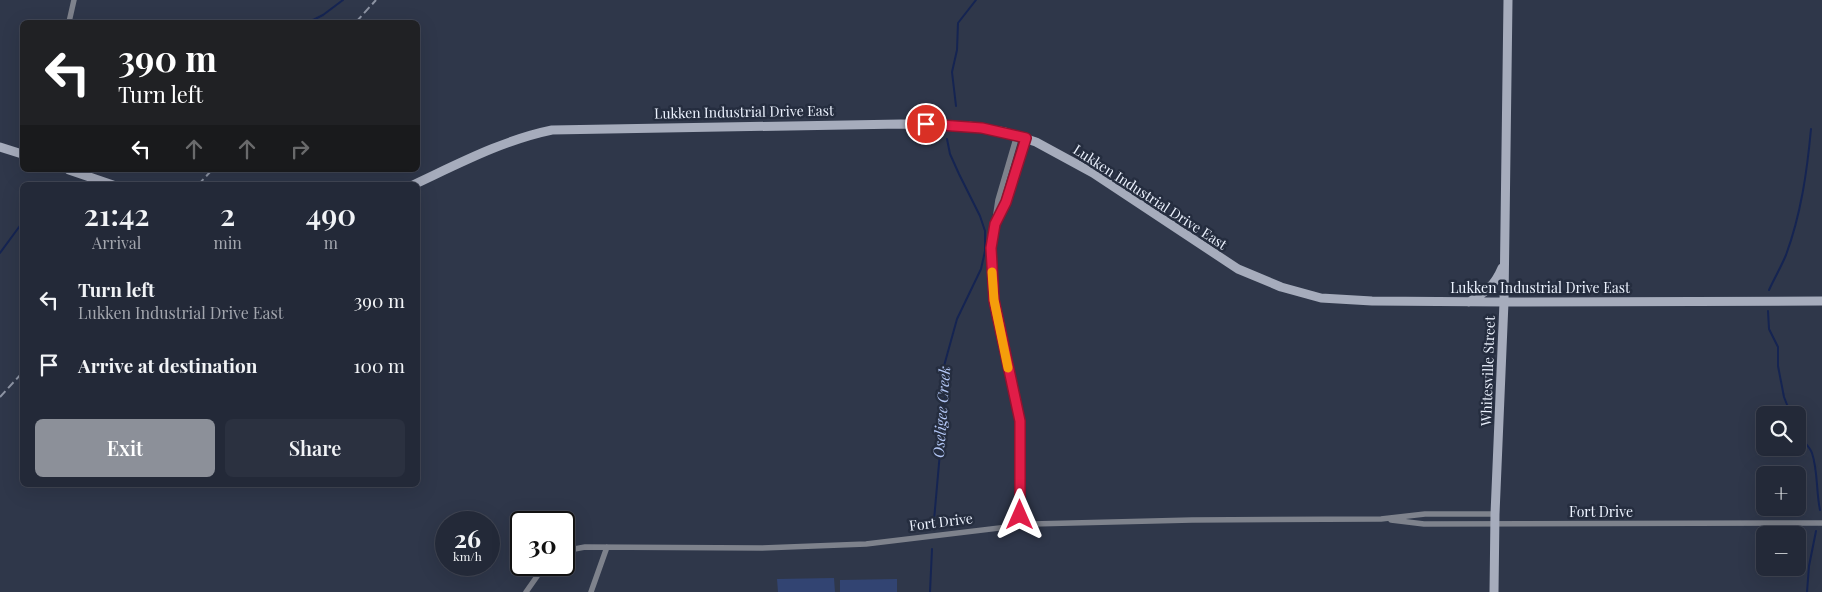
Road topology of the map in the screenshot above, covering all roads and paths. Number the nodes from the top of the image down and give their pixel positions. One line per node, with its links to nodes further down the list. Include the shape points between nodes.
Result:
1 (74, 0): 3 (street)
2 (1508, 0): 10 (main road, Whitesville Street)
3 (69, 20)
4 (1021, 136): 9 (main road, Lukken Industrial Drive East, via 982,128 901,124 552,130 511,141); 12 (main road, Lukken Industrial Drive East, via 1092,173 1226,262 1270,284 1321,298); 18 (street, via 1006,202 995,224 991,248 994,300 1020,421)
5 (0, 147): 6 (main road)
6 (20, 153)
7 (75, 172): 8 (main road)
8 (104, 182)
9 (420, 182)
10 (1504, 263): 12 (main road, via 1495,283); 13 (main road, Whitesville Street)
11 (1822, 300): 13 (main road, Lukken Industrial Drive East)
12 (1468, 302): 13 (main road, Lukken Industrial Drive East)
13 (1504, 302): 14 (main road, Whitesville Street)
14 (1495, 514): 15 (street, Fort Drive); 17 (main road, Whitesville Street)
15 (1381, 518): 17 (street, Fort Drive, via 1424,524); 18 (street, Fort Drive)
16 (1822, 523): 17 (street, Fort Drive)
17 (1495, 524): 24 (main road, Whitesville Street)
18 (1020, 525): 19 (street, Fort Drive, via 866,544 762,548)
19 (607, 546): 20 (street, Fort Drive); 23 (street)
20 (575, 549)
21 (537, 576): 22 (street)
22 (526, 592)
23 (591, 592)
24 (1494, 592)

